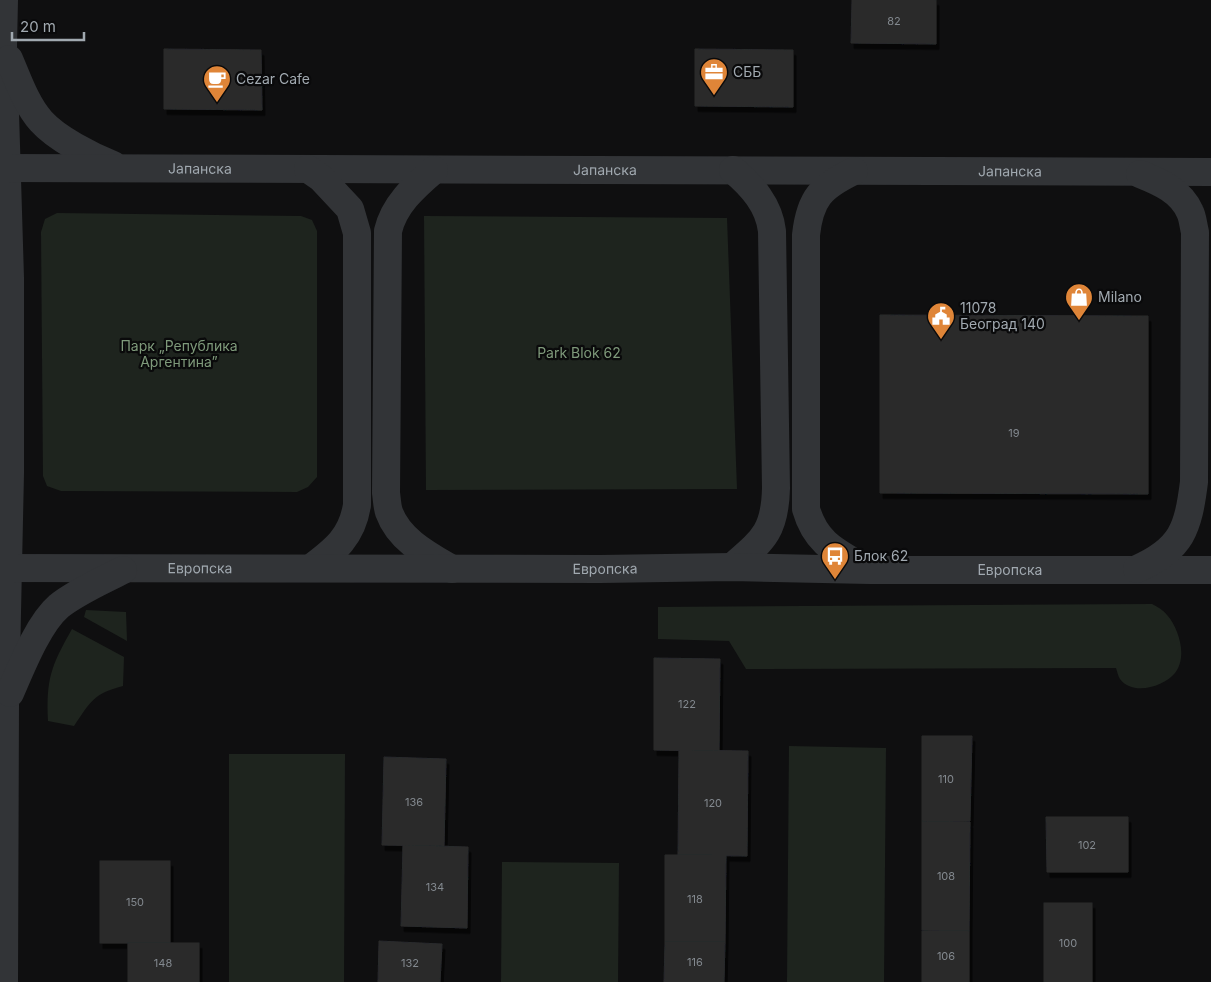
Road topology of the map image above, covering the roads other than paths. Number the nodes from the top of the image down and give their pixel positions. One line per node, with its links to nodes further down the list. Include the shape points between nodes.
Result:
1 (4, 0): 2 (street)
2 (3, 46): 3 (street); 4 (street, via 41,121 76,147)
3 (4, 168): 4 (street, Јапанска); 12 (street, via 10,278 10,473)
4 (121, 169): 5 (street, Јапанска)
5 (308, 170): 6 (street, Јапанска); 14 (street, via 321,178 350,209 357,233 358,505 345,540)
6 (434, 170): 7 (street, Јапанска); 15 (street, via 417,184 398,208 388,231 386,492 389,511 409,540)
7 (733, 170): 8 (street, Јапанска); 11 (street, via 756,192 771,219 776,508 768,531)
8 (854, 171): 9 (street, Јапанска); 16 (street, via 836,179 814,200 808,217 806,509 822,541)
9 (1133, 172): 10 (street, Јапанска); 17 (street, via 1168,187 1180,198 1190,212 1195,232 1194,482 1191,502 1184,529 1172,548 1155,562)
10 (1211, 172)
11 (732, 567): 15 (street, Европска); 16 (street, Европска)
12 (4, 568): 13 (street, Европска); 19 (street)
13 (128, 568): 14 (street, Европска); 19 (street, via 70,599 49,617)
14 (311, 568): 15 (street, Европска)
15 (452, 569)
16 (867, 570): 17 (street, Европска)
17 (1136, 570): 18 (street, Европска)
18 (1211, 570)
19 (5, 706): 20 (street)
20 (4, 982)

